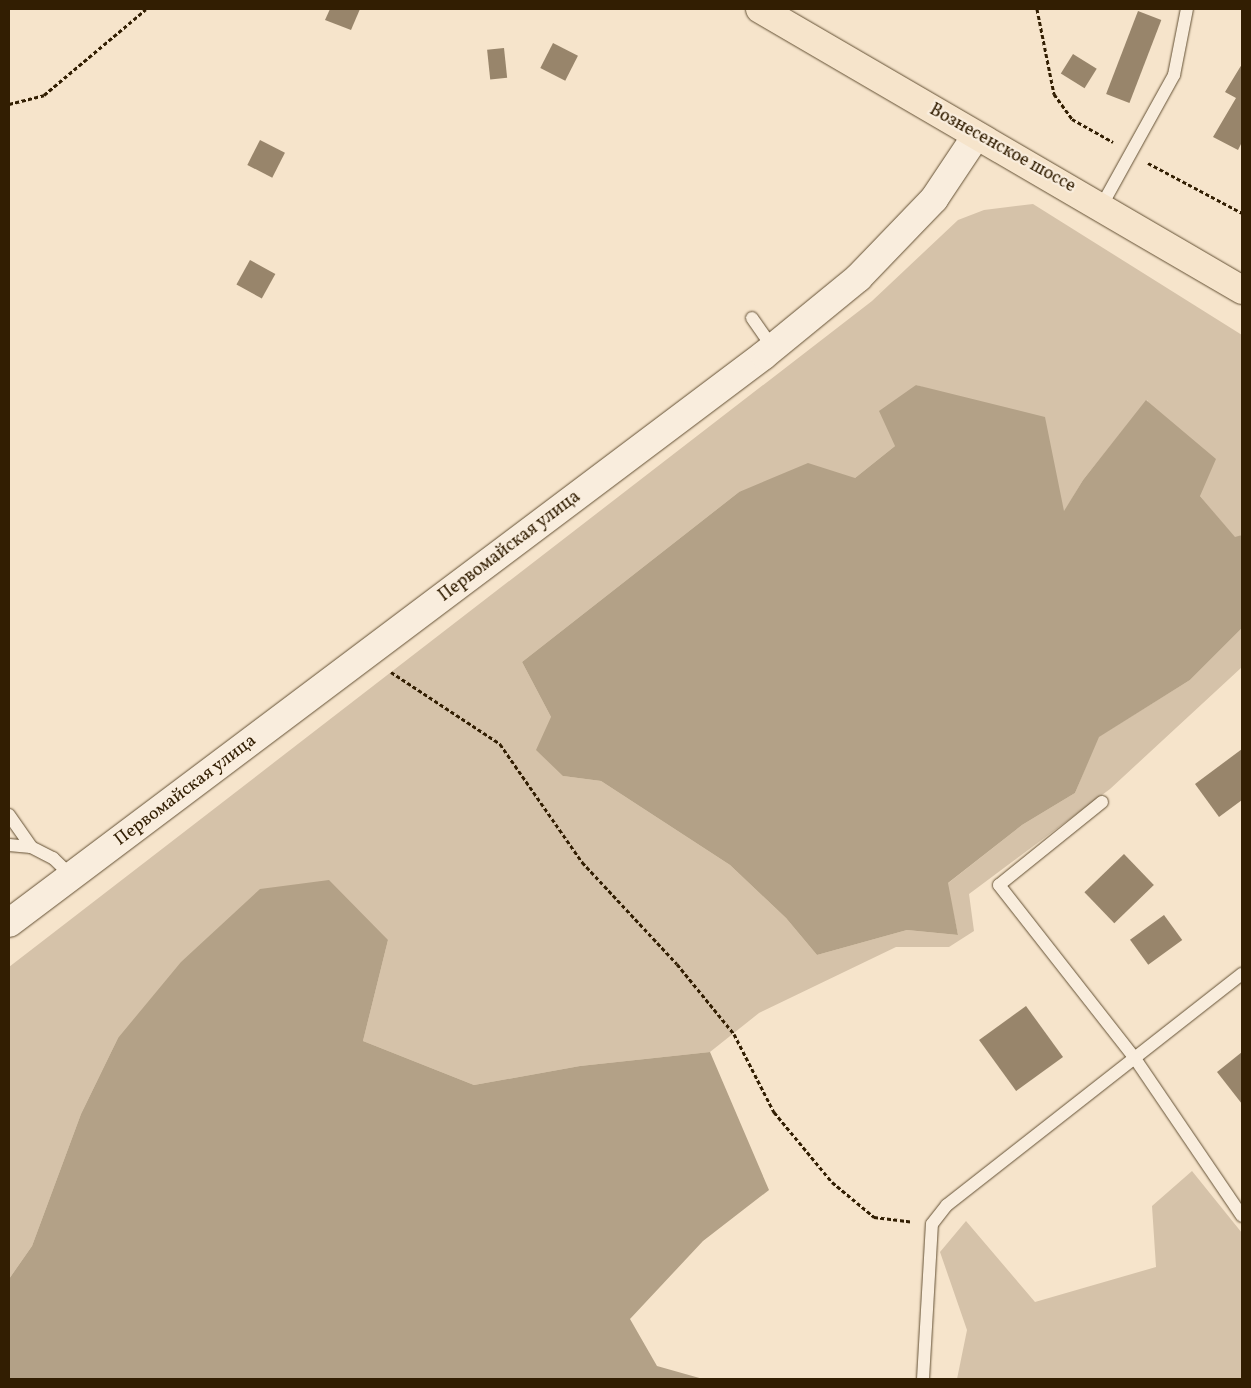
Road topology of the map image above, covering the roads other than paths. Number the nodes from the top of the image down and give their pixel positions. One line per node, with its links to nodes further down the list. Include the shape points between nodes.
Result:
1 (760, 9): 3 (main road, Вознесенское шоссе)
2 (1187, 9): 4 (lane, via 1174,74)
3 (976, 136): 4 (main road, Вознесенское шоссе); 7 (street, Первомайская улица, via 934,199 858,278)
4 (1102, 205): 5 (main road, Вознесенское шоссе)
5 (1242, 290)
6 (752, 318): 7 (lane)
7 (773, 348): 12 (street, Первомайская улица)
8 (1102, 802): 15 (lane, via 999,885)
9 (9, 815): 11 (lane)
10 (9, 845): 11 (lane)
11 (31, 847): 12 (lane, via 53,858)
12 (73, 877): 13 (street, Первомайская улица)
13 (9, 923)
14 (1242, 974): 15 (lane)
15 (1134, 1057): 16 (lane); 17 (lane, via 947,1205 932,1224)
16 (1242, 1216)
17 (923, 1379)

